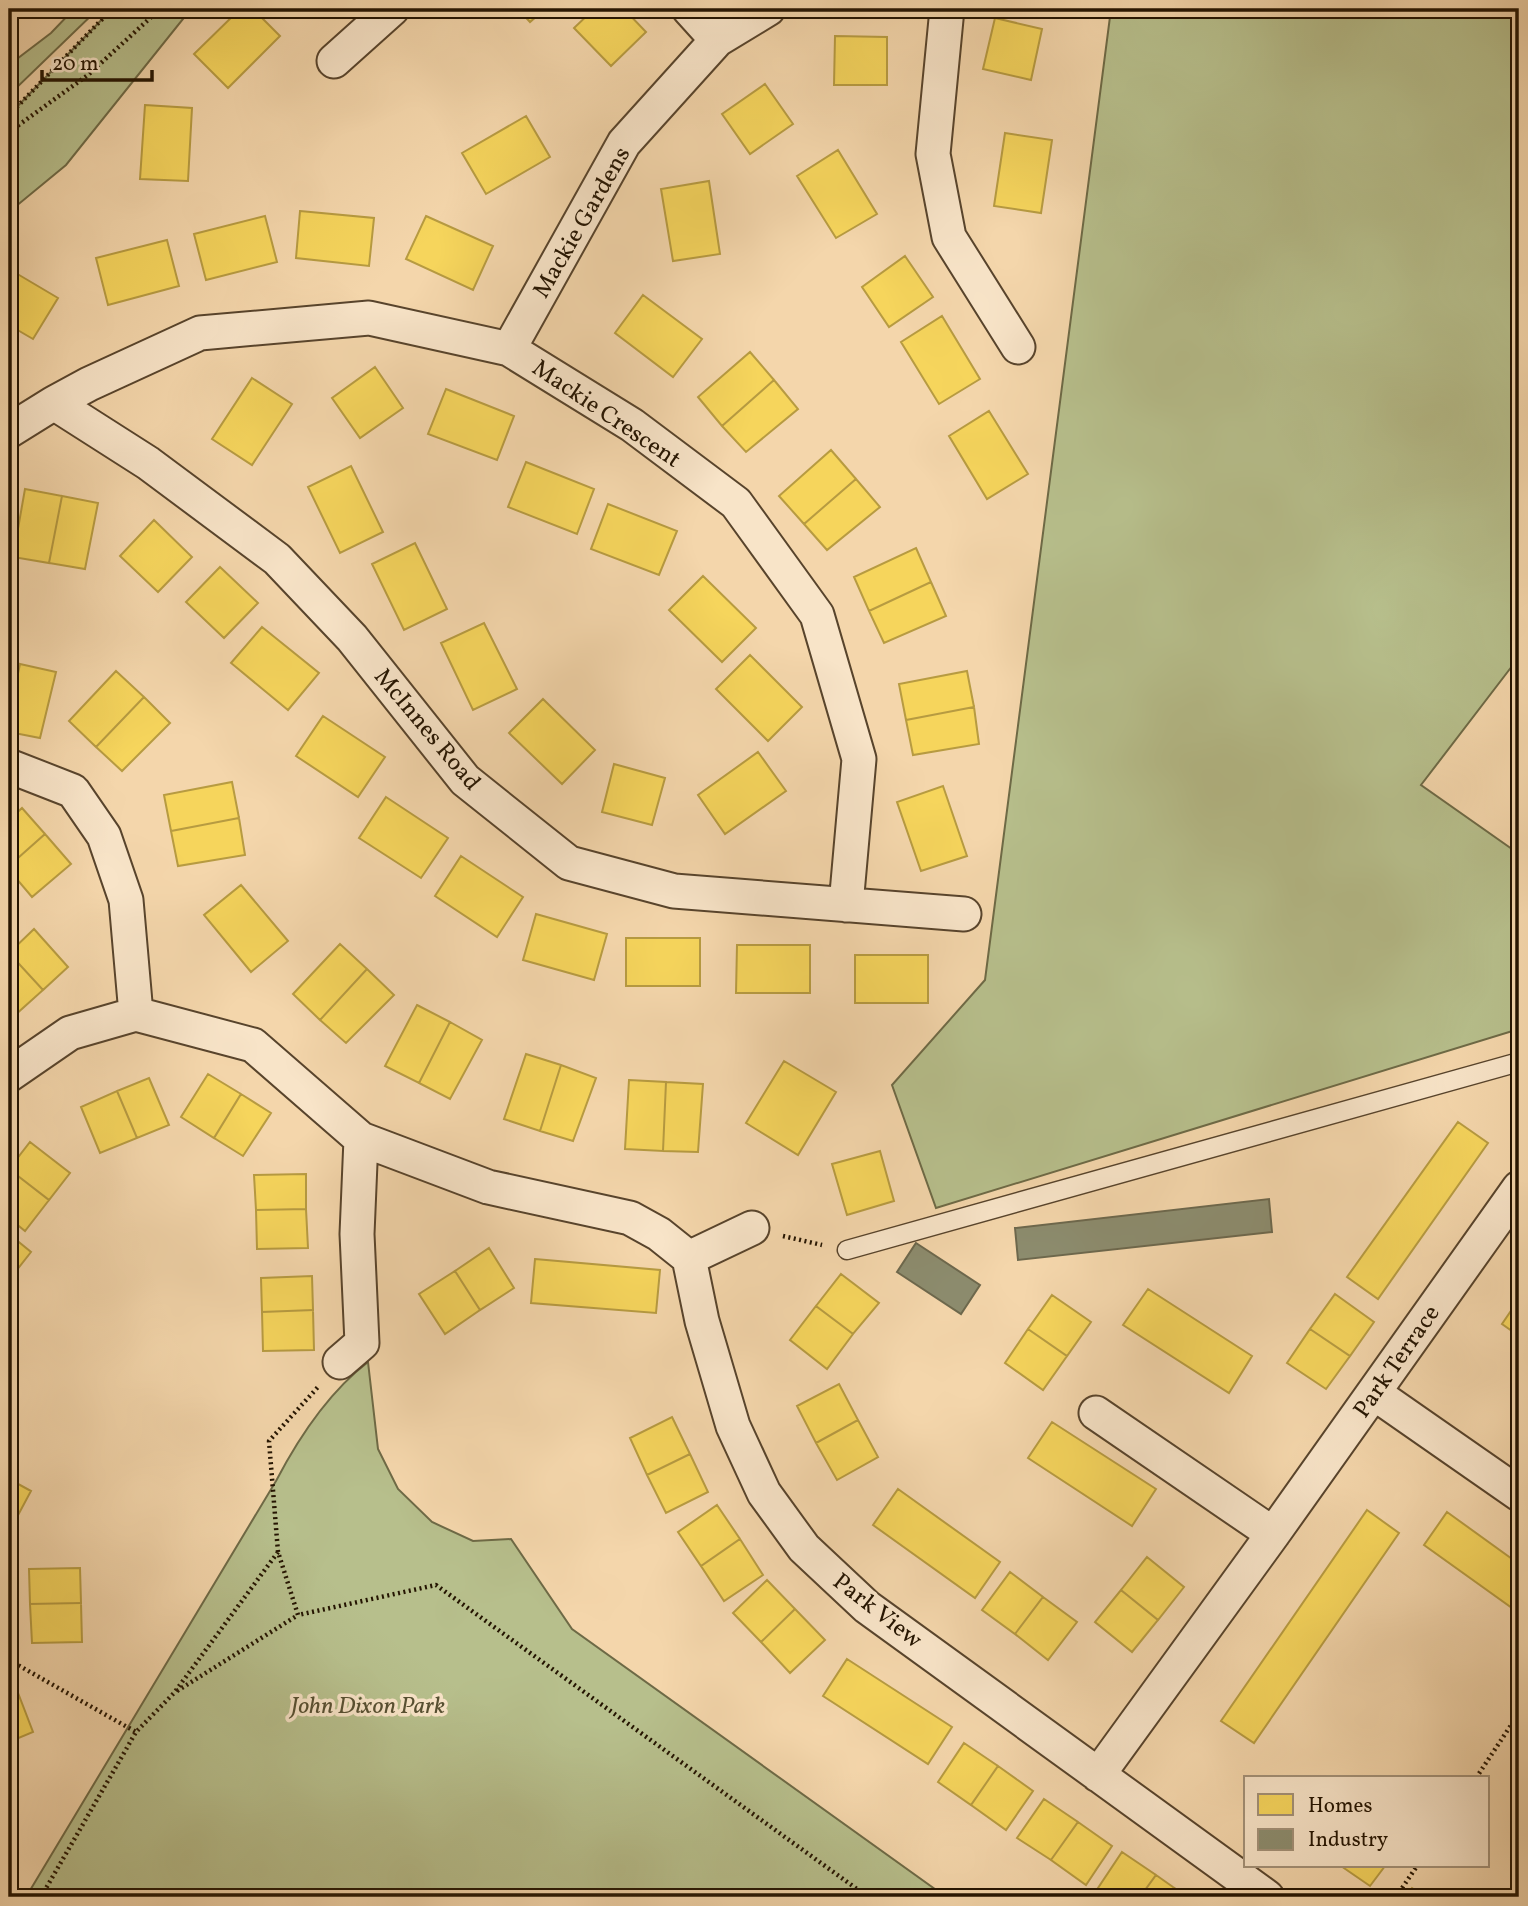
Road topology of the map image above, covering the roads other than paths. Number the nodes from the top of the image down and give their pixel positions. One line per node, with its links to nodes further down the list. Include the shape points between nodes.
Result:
1 (392, 9): 6 (street)
2 (689, 9): 5 (street)
3 (768, 9): 5 (street, Mackie Gardens)
4 (947, 9): 7 (street, via 933,154 949,237)
5 (717, 40): 8 (street, Mackie Gardens, via 624,143)
6 (334, 61)
7 (1018, 346)
8 (509, 349): 9 (street, Mackie Crescent, via 369,318 200,333); 12 (street, Mackie Crescent, via 632,425 736,503 817,615 859,759)
9 (54, 403): 10 (street); 12 (street, McInnes Road, via 148,463 277,559 352,638 465,780 569,863 674,891)
10 (9, 431)
11 (9, 766): 14 (street, via 73,791 104,836 127,900)
12 (846, 905): 13 (street, McInnes Road)
13 (964, 914)
14 (136, 1014): 16 (street, via 70,1033); 17 (street, via 253,1045)
15 (1519, 1062): 20 (lane)
16 (9, 1076)
17 (361, 1139): 21 (street, via 488,1187 630,1218); 22 (street, via 357,1234 362,1343)
18 (1519, 1188): 23 (street, Park Terrace)
19 (752, 1228): 21 (street)
20 (847, 1250)
21 (689, 1258): 27 (street, Park View, via 733,1426 764,1493 804,1548 867,1607)
22 (340, 1362)
23 (1374, 1393): 25 (street); 26 (street, Park Terrace)
24 (1096, 1413): 26 (street)
25 (1519, 1494)
26 (1273, 1534): 27 (street, Park Terrace)
27 (1098, 1775): 28 (street, Park View)
28 (1266, 1897)

